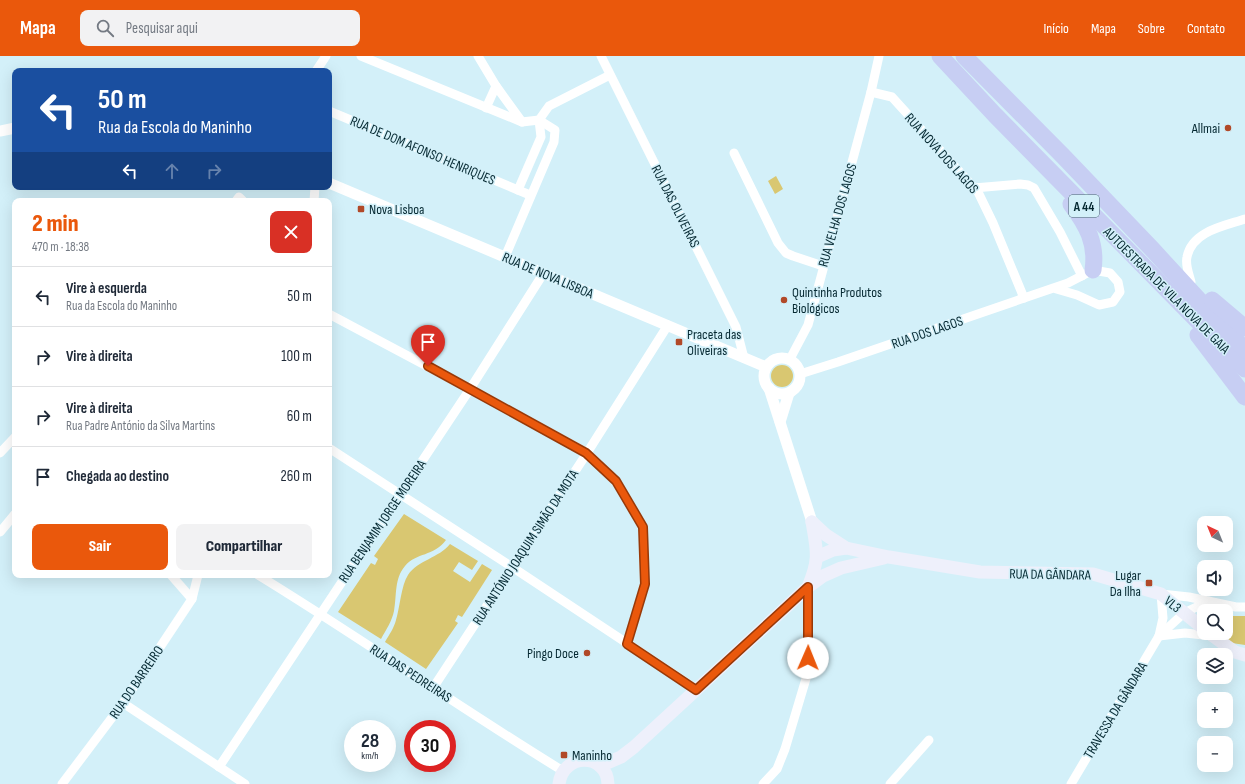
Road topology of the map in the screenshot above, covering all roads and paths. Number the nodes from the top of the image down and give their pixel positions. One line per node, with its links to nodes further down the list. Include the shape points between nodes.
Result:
1 (326, 56): 8 (street)
2 (362, 56): 12 (street)
3 (478, 56): 10 (street)
4 (601, 56): 9 (street, RUA DAS OLIVEIRAS)
5 (879, 56): 11 (street, RUA VELHA DOS LAGOS)
6 (940, 56): 14 (highway, AUTOESTRADA DE VILA NOVA DE GAIA / A 44)
7 (964, 56): 28 (highway, AUTOESTRADA DE VILA NOVA DE GAIA / A 44)
8 (318, 68)
9 (610, 74): 15 (street, via 549,106); 40 (street, RUA DAS OLIVEIRAS, via 736,327)
10 (496, 86): 12 (street); 16 (street)
11 (871, 92): 23 (street, RUA NOVA DOS LAGOS, via 892,97); 30 (street, RUA VELHA DOS LAGOS)
12 (486, 108): 16 (street)
13 (332, 112): 24 (street, RUA DE DOM AFONSO HENRIQUES)
14 (995, 115): 26 (highway, via 998,126); 43 (highway, AUTOESTRADA DE VILA NOVA DE GAIA / A 44)
15 (539, 120): 16 (street); 19 (street); 20 (street, via 555,130)
16 (522, 122)
17 (12, 129): 18 (street)
18 (0, 131)
19 (541, 137): 20 (street); 24 (street)
20 (554, 142): 25 (street)
21 (734, 153): 30 (street, via 778,243 786,253)
22 (332, 184): 29 (street, RUA DE NOVA LISBOA)
23 (974, 188): 31 (street, via 1020,184 1034,188); 35 (street, RUA NOVA DOS LAGOS, via 993,223)
24 (518, 190): 25 (street, RUA DE DOM AFONSO HENRIQUES)
25 (530, 195): 29 (street)
26 (1068, 199): 31 (highway, via 1083,219 1092,240 1095,258); 48 (highway, via 1194,329)
27 (1245, 219): 33 (street, via 1205,233 1190,248 1187,268)
28 (1152, 249): 33 (highway); 39 (highway, AUTOESTRADA DE VILA NOVA DE GAIA / A 44)
29 (505, 257): 32 (street, RUA DE NOVA LISBOA)
30 (823, 266): 41 (street, RUA VELHA DOS LAGOS, via 808,325)
31 (1087, 273): 34 (street, RUA DOS LAGOS); 34 (street, via 1110,272 1118,282 1120,292 1113,302 1099,305 1077,294)
32 (543, 274): 37 (street, RUA DE NOVA LISBOA); 46 (street, RUA BENJAMIM JORGE MOREIRA)
33 (1191, 282): 38 (highway)
34 (1053, 288): 35 (street, RUA DOS LAGOS)
35 (1024, 298): 44 (street, RUA DOS LAGOS)
36 (332, 316): 46 (street)
37 (668, 325): 40 (street, RUA DE NOVA LISBOA); 53 (street, RUA ANTÓNIO JOAQUIM SIMÃO DA MOTA)
38 (1245, 328)
39 (1245, 350)
40 (744, 358): 42 (street, RUA DE NOVA LISBOA)
41 (790, 359): 42 (street, via 776,358); 44 (street, via 796,363)
42 (766, 367): 45 (street, via 764,375)
43 (1245, 369)
44 (800, 374): 47 (street, via 799,383)
45 (769, 388): 47 (street, via 774,392); 49 (street)
46 (470, 389): 53 (street); 54 (street, RUA BENJAMIM JORGE MOREIRA)
47 (789, 393): 49 (street)
48 (1245, 397)
49 (780, 422): 56 (street)
50 (12, 440): 52 (street)
51 (332, 450): 54 (street)
52 (0, 453)
53 (586, 453): 61 (street, RUA ANTÓNIO JOAQUIM SIMÃO DA MOTA); 77 (street, via 616,481 643,527 645,584)
54 (400, 495): 61 (street); 71 (street, RUA BENJAMIM JORGE MOREIRA)
55 (12, 518): 57 (street)
56 (812, 522): 58 (main road, RUA DA GÂNDARA); 59 (main road)
57 (0, 532)
58 (846, 548): 59 (main road, RUA DA GÂNDARA); 60 (main road, RUA DA GÂNDARA)
59 (817, 557): 62 (main road, via 827,564); 66 (main road)
60 (889, 557): 62 (main road, RUA DA GÂNDARA); 67 (main road, RUA DA GÂNDARA, via 980,572 1093,574)
61 (512, 567): 77 (street); 79 (street, RUA ANTÓNIO JOAQUIM SIMÃO DA MOTA)
62 (841, 568): 66 (main road, RUA DA GÂNDARA, via 823,576)
63 (174, 578): 68 (street)
64 (197, 578): 68 (street, RUA DO BARREIRO)
65 (263, 578): 71 (street, RUA DAS PEDREIRAS)
66 (808, 587): 80 (main road, RUA DA GÂNDARA); 91 (street, via 808,672 777,769)
67 (1161, 594): 69 (street, RUA DA GÂNDARA); 72 (main road, VL3); 75 (street, TRAVESSA DA GÂNDARA, via 1162,618)
68 (192, 599): 81 (street, RUA DO BARREIRO)
69 (1209, 601): 70 (street, RUA DA GÂNDARA); 72 (street)
70 (1245, 607)
71 (321, 613): 79 (street, RUA DAS PEDREIRAS); 84 (street, RUA BENJAMIM JORGE MOREIRA)
72 (1184, 613): 73 (main road, VL3); 75 (street, TRAVESSA DA GÂNDARA)
73 (1197, 624)
74 (1197, 633): 75 (street)
75 (1159, 636): 93 (street, TRAVESSA DA GÂNDARA)
76 (1218, 640): 78 (main road, VL3, via 1235,652)
77 (627, 644): 80 (street)
78 (1245, 655)
79 (433, 688): 85 (street, RUA DAS PEDREIRAS)
80 (696, 690): 83 (main road, RUA DA GÂNDARA, via 634,747 621,757)
81 (123, 703): 84 (street); 87 (street, RUA DO BARREIRO)
82 (929, 740): 86 (street)
83 (600, 766): 85 (main road, via 581,760); 90 (main road, via 606,774)
84 (219, 767): 88 (street)
85 (563, 771): 89 (main road)
86 (899, 780): 92 (street)
87 (62, 784)
88 (245, 784)
89 (559, 784)
90 (608, 784)
91 (763, 784)
92 (890, 784)
93 (1071, 784)

